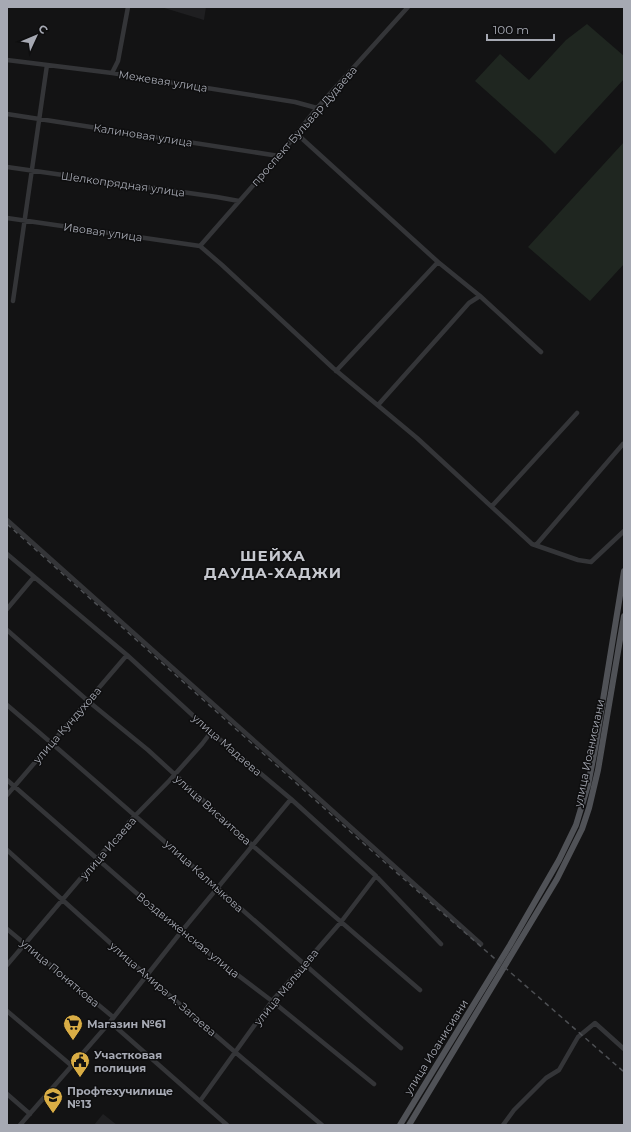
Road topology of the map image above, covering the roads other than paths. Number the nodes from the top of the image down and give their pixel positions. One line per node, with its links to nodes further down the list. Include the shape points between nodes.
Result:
1 (128, 7): 5 (street, via 118,61)
2 (408, 7): 6 (street, проспект Бульвар Дудаева)
3 (7, 60): 4 (street, Межевая улица)
4 (47, 65): 5 (street, Межевая улица); 8 (street)
5 (112, 73): 6 (street, Межевая улица, via 294,102)
6 (317, 108): 9 (street, проспект Бульвар Дудаева)
7 (7, 114): 8 (street, Калиновая улица)
8 (39, 118): 10 (street, Калиновая улица); 12 (street)
9 (297, 134): 10 (street, проспект Бульвар Дудаева); 17 (street)
10 (279, 156): 13 (street, проспект Бульвар Дудаева)
11 (7, 167): 12 (street, Шелкопрядная улица)
12 (32, 171): 13 (street, Шелкопрядная улица); 15 (street)
13 (239, 201): 16 (street, проспект Бульвар Дудаева)
14 (7, 218): 15 (street, Ивовая улица)
15 (25, 220): 16 (street, Ивовая улица); 19 (street)
16 (200, 246): 21 (street)
17 (438, 262): 18 (street); 21 (street)
18 (480, 296): 20 (street); 22 (street, via 469,303)
19 (14, 301)
20 (542, 352)
21 (336, 371): 22 (street)
22 (378, 405): 25 (street)
23 (577, 413): 25 (street)
24 (623, 444): 28 (street)
25 (492, 506): 28 (street)
26 (7, 520): 57 (street)
27 (624, 531): 28 (street, via 591,562)
28 (536, 545)
29 (7, 554): 31 (street, улица Мадаева)
30 (624, 571): 58 (main road, via 588,784 565,849)
31 (34, 577): 32 (street); 35 (street, улица Мадаева)
32 (7, 609)
33 (624, 616): 58 (main road, улица Иоанисиани, via 601,757 582,829 568,860)
34 (7, 630): 36 (street, улица Висаитова)
35 (127, 655): 36 (street, улица Кундухова); 38 (street, улица Мадаева)
36 (88, 701): 39 (street, улица Кундухова); 40 (street, улица Висаитова)
37 (7, 705): 39 (street, улица Калмыкова)
38 (210, 732): 40 (street, улица Исаева); 44 (street, улица Мадаева)
39 (52, 743): 42 (street, улица Кундухова); 45 (street, улица Калмыкова)
40 (174, 774): 45 (street, улица Исаева); 46 (street, улица Висаитова)
41 (7, 780): 42 (street, Воздвиженская улица)
42 (15, 787): 43 (street, улица Кундухова); 48 (street, Воздвиженская улица)
43 (7, 795)
44 (291, 799): 46 (street); 49 (street, улица Мадаева)
45 (136, 815): 48 (street, улица Исаева); 50 (street, улица Калмыкова)
46 (253, 846): 50 (street); 52 (street, улица Висаитова)
47 (7, 850): 51 (street, улица Амира А. Загаева)
48 (98, 860): 51 (street, улица Исаева); 54 (street, Воздвиженская улица)
49 (376, 876): 52 (street, улица Мальцева); 56 (street, улица Мадаева)
50 (218, 889): 54 (street); 60 (street, улица Калмыкова)
51 (64, 900): 55 (street, улица Исаева); 61 (street, улица Амира А. Загаева)
52 (341, 922): 60 (street, улица Мальцева); 63 (street, улица Висаитова)
53 (7, 929): 55 (street, улица Поняткова)
54 (181, 932): 61 (street); 64 (street, Воздвиженская улица)
55 (25, 944): 59 (street, улица Исаева); 66 (street, улица Поняткова)
56 (441, 944)
57 (481, 944)
58 (513, 948): 62 (main road)
59 (7, 965)
60 (304, 965): 64 (street, улица Мальцева); 68 (street, улица Калмыкова)
61 (147, 976): 66 (street); 70 (street, улица Амира А. Загаева)
62 (492, 982): 79 (main road, улица Иоанисиани); 80 (main road, улица Иоанисиани)
63 (420, 990)
64 (272, 1001): 70 (street, улица Мальцева); 72 (street, Воздвиженская улица)
65 (7, 1011): 71 (street)
66 (113, 1018): 67 (street)
67 (110, 1022): 71 (street); 74 (street)
68 (401, 1048)
69 (624, 1049): 81 (street, via 595,1023 578,1038 559,1070 546,1078 514,1110)
70 (235, 1052): 74 (street, улица Мальцева); 78 (street, улица Амира А. Загаева)
71 (72, 1066): 75 (street)
72 (374, 1084)
73 (7, 1094): 75 (street)
74 (200, 1101): 77 (street)
75 (30, 1114): 76 (street)
76 (20, 1125)
77 (227, 1125)
78 (322, 1125)
79 (400, 1125)
80 (409, 1125)
81 (503, 1125)

